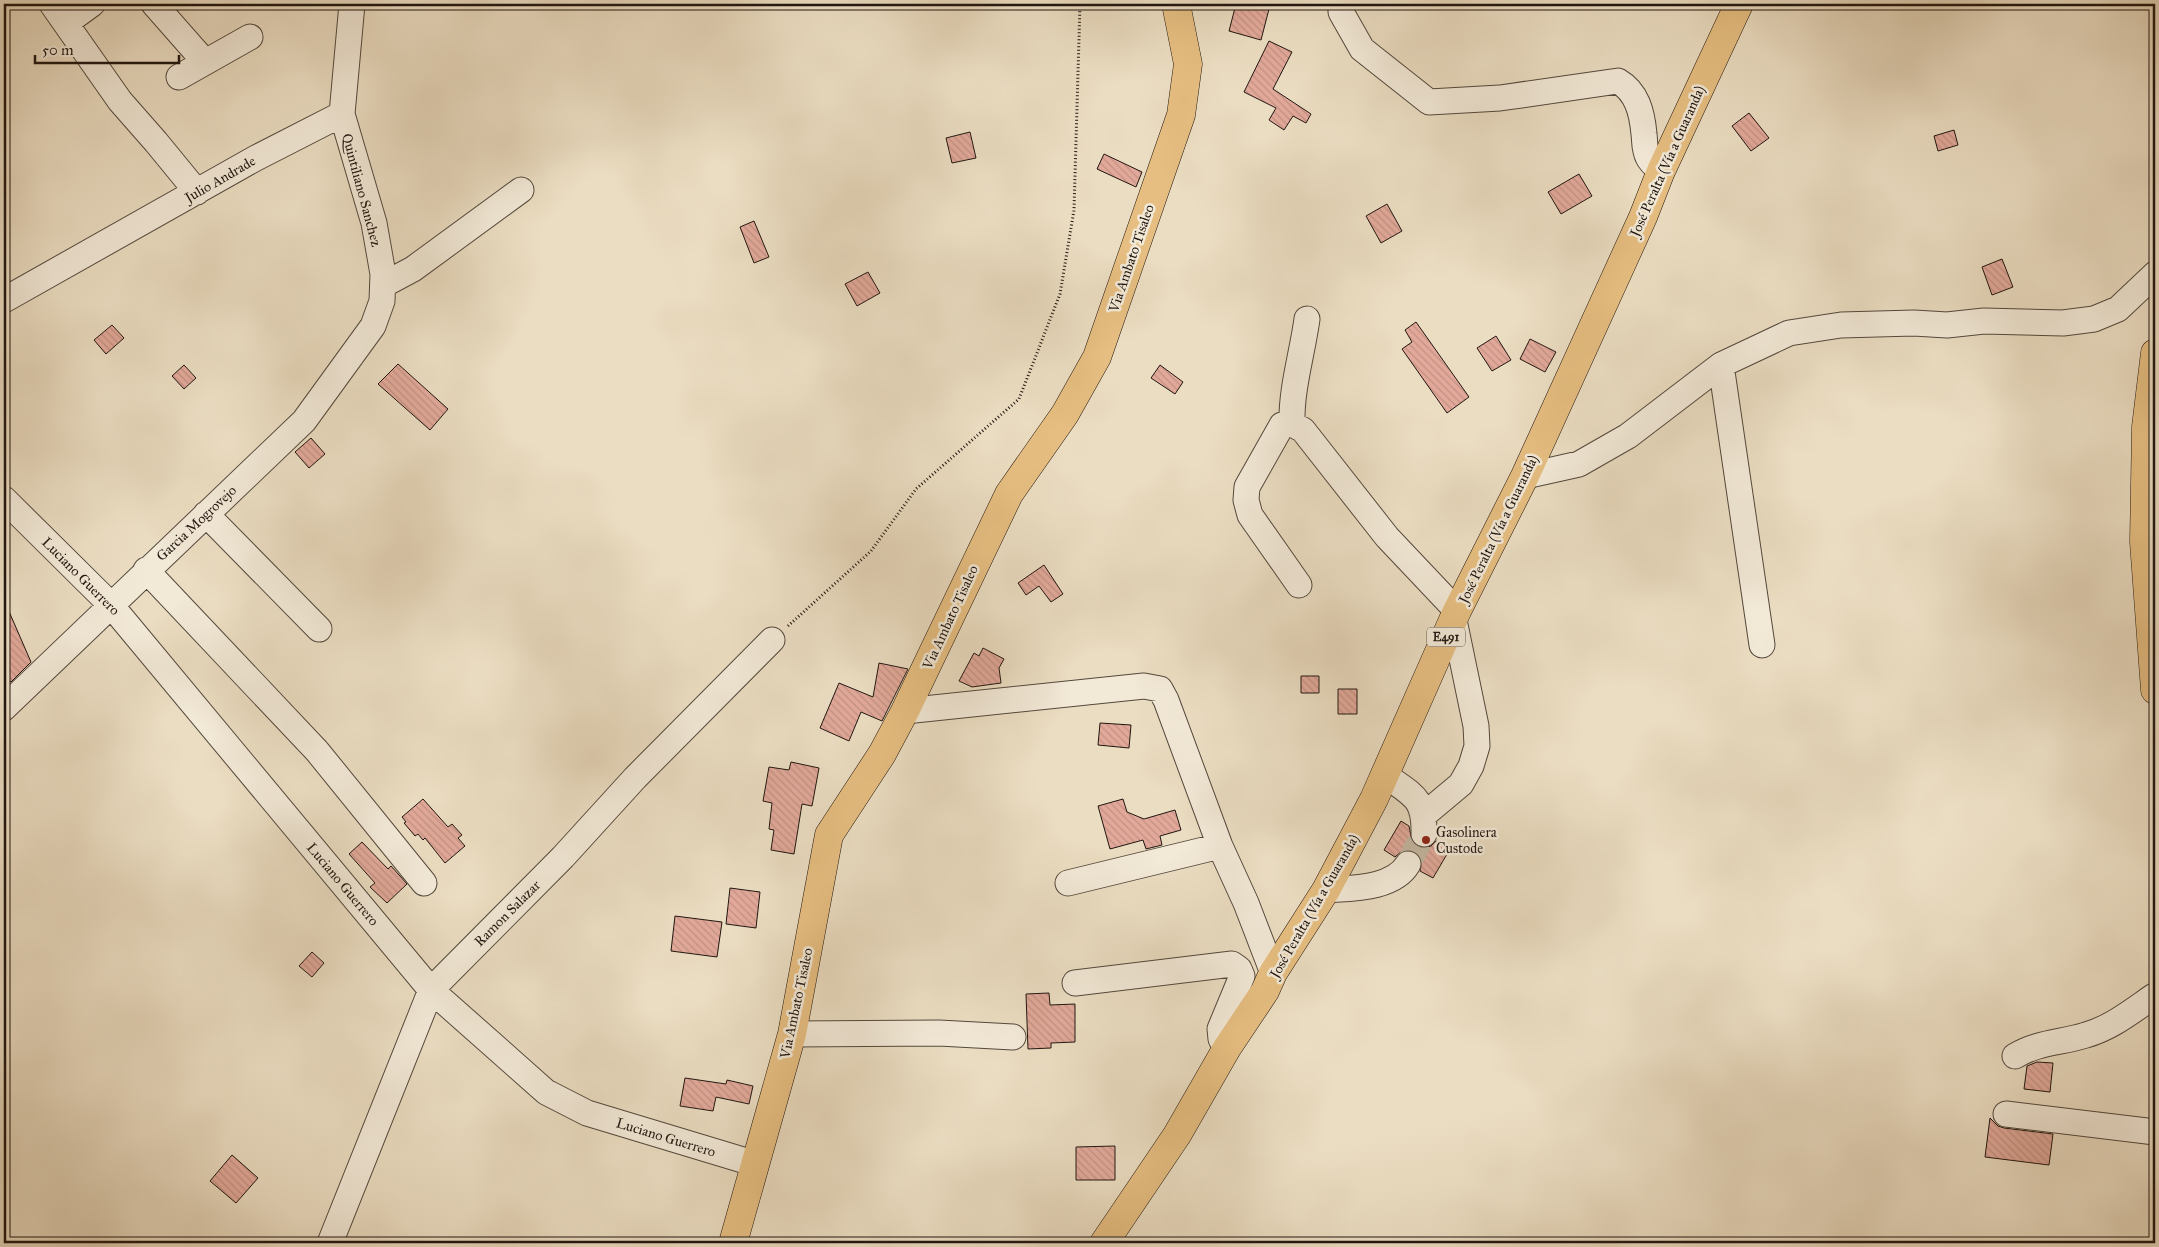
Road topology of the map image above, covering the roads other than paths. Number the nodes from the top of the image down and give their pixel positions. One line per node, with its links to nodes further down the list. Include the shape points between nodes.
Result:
1 (92, 4): 7 (street)
2 (154, 4): 9 (street)
3 (352, 4): 11 (street)
4 (1176, 4): 36 (main road, Via Ambato Tisaleo, via 1188,64 1181,115 1097,357 1065,414 1009,494)
5 (1341, 4): 12 (street, via 1341,12 1362,49 1429,102 1500,98 1618,81 1629,87 1636,99 1643,120 1644,148 1648,159)
6 (1739, 4): 12 (main road, José Peralta (Vía a Guaranda) / E491)
7 (59, 13): 14 (street, via 120,101)
8 (250, 37): 9 (street)
9 (205, 62): 10 (street)
10 (179, 77)
11 (342, 114): 14 (street, Julio Andrade); 16 (street, Quintiliano Sanchez, via 374,223)
12 (1661, 171): 23 (main road, José Peralta (Vía a Guaranda) / E491)
13 (521, 190): 16 (street, via 413,269)
14 (197, 192): 17 (street, Julio Andrade)
15 (2155, 274): 21 (street, via 2118,309 2094,319 1947,325 1841,325 1789,333)
16 (383, 285): 19 (street, Quintiliano Sanchez, via 382,301)
17 (4, 300)
18 (1306, 319): 22 (street, via 1292,401)
19 (373, 326): 25 (street, Garcia Mogrovejo, via 304,421)
20 (2155, 353): 27 (main road, via 2146,427 2144,542)
21 (1721, 365): 23 (street, via 1628,436 1579,464); 33 (street)
22 (1292, 424): 28 (street, via 1282,425 1247,487 1246,500 1250,515); 30 (street, via 1303,430 1387,537)
23 (1525, 476): 30 (main road, José Peralta (Vía a Guaranda) / E491)
24 (4, 499): 29 (street, Luciano Guerrero)
25 (206, 514): 26 (street, Garcia Mogrovejo); 31 (street)
26 (146, 570): 29 (street, Garcia Mogrovejo); 40 (street, via 317,751)
27 (2151, 581): 34 (main road)
28 (1298, 585)
29 (110, 604): 35 (street, Garcia Mogrovejo); 45 (street, Luciano Guerrero)
30 (1455, 616): 37 (main road, José Peralta (Vía a Guaranda) / E491); 37 (street, via 1476,726 1478,746 1471,766 1460,784 1424,825 1416,798)
31 (319, 630)
32 (772, 640): 45 (street, Ramon Salazar)
33 (1762, 645)
34 (2155, 690)
35 (4, 708)
36 (905, 711): 38 (street, via 1144,686 1160,690); 47 (main road, Via Ambato Tisaleo, via 882,754 829,835)
37 (1385, 775): 42 (main road, José Peralta (Vía a Guaranda) / E491)
38 (1220, 846): 41 (street); 43 (street)
39 (1408, 864): 42 (street, via 1403,872 1385,881)
40 (424, 883)
41 (1068, 883)
42 (1326, 890): 43 (main road, José Peralta (Vía a Guaranda) / E491)
43 (1273, 973): 49 (main road, José Peralta (Vía a Guaranda) / E491, via 1265,991)
44 (1075, 983): 49 (street, via 1232,964 1240,969 1242,976 1220,1030)
45 (431, 990): 53 (street, Luciano Guerrero, via 546,1092 587,1113); 54 (street, Ramon Salazar)
46 (2155, 1000): 50 (street, via 2086,1036 2028,1048)
47 (792, 1034): 48 (street, via 940,1033); 53 (main road, Via Ambato Tisaleo)
48 (1013, 1037)
49 (1227, 1048): 56 (main road, José Peralta (Vía a Guaranda) / E491, via 1177,1134)
50 (2015, 1056)
51 (2006, 1114): 52 (street)
52 (2155, 1132)
53 (756, 1164): 55 (main road, Via Ambato Tisaleo)
54 (330, 1243)
55 (733, 1243)
56 (1104, 1243)

